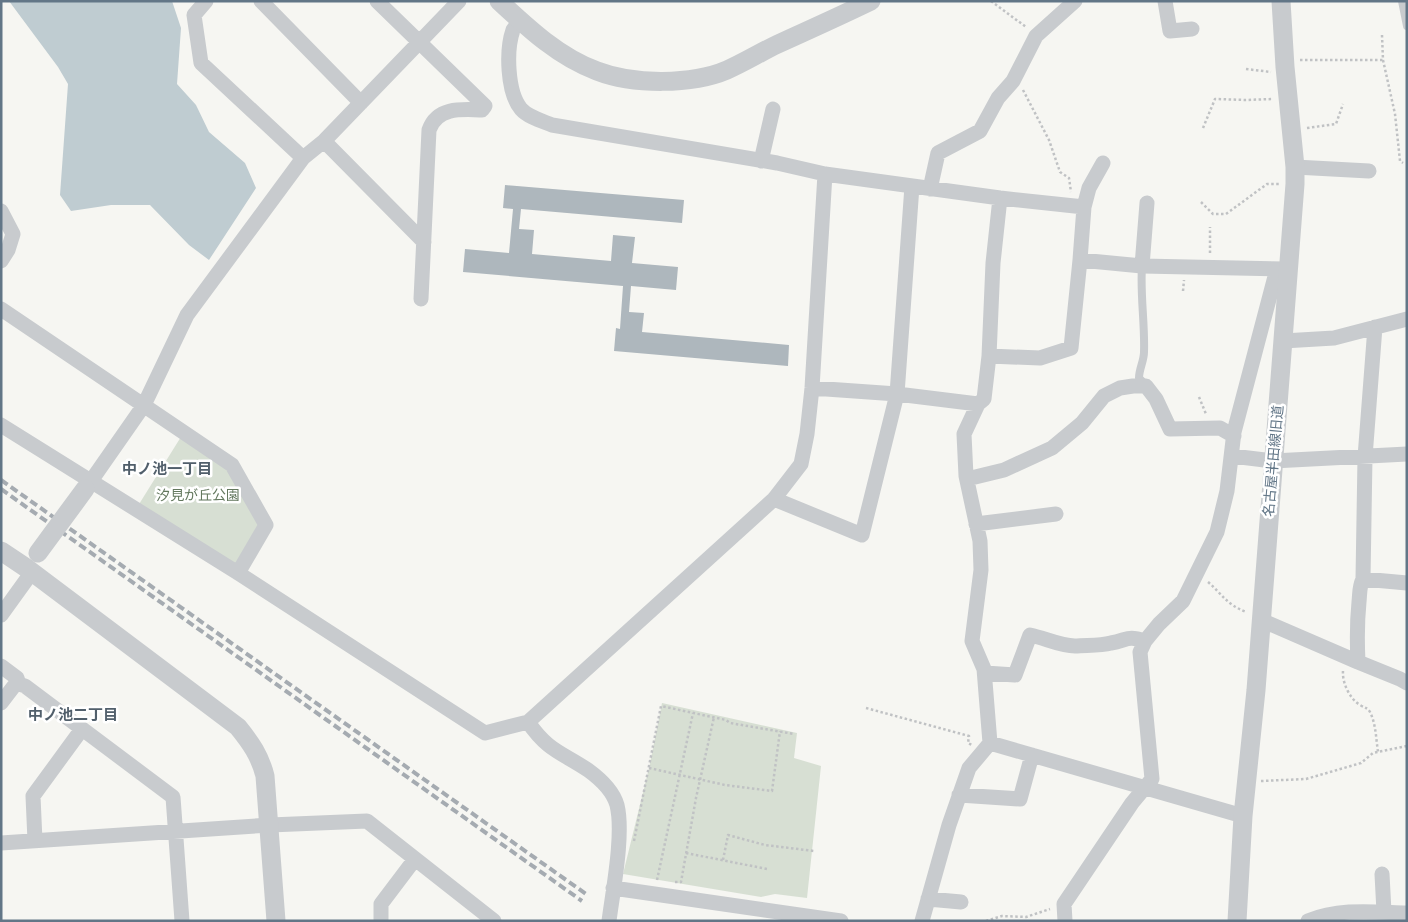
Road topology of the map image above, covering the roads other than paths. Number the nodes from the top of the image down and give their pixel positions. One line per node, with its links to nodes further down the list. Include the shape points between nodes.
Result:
1 (206, 1): 18 (street, via 194,15 201,63)
2 (261, 1): 15 (street)
3 (377, 1): 14 (street)
4 (459, 1): 14 (street)
5 (499, 1): 11 (street)
6 (871, 1): 11 (street, via 726,70 693,79 656,82 625,79 597,71 539,38)
7 (1075, 1): 25 (street, via 1036,36 1013,81 998,98 980,131 938,153)
8 (1165, 1): 13 (street, via 1170,31)
9 (1281, 1): 23 (street, 名古屋半田線旧道)
10 (1402, 1): 12 (lane)
11 (520, 21): 19 (street, via 514,28 510,46 510,83 517,103 531,116 552,125)
12 (1407, 26)
13 (1192, 29)
14 (419, 42): 15 (street); 30 (street, via 485,106 482,110 452,110 431,124)
15 (361, 103): 17 (street)
16 (773, 109): 19 (street)
17 (324, 141): 18 (street); 30 (street)
18 (303, 158): 45 (street, via 187,315)
19 (761, 161): 22 (street)
20 (1103, 163): 28 (street, via 1089,188)
21 (1370, 171): 23 (street)
22 (825, 174): 24 (street); 42 (street)
23 (1295, 176): 34 (street, 名古屋半田線旧道)
24 (912, 186): 25 (street); 43 (street)
25 (930, 189): 26 (street)
26 (1000, 198): 28 (street); 40 (street, via 993,263)
27 (1147, 203): 33 (street)
28 (1084, 207): 32 (street)
29 (1, 211): 31 (street, via 14,234)
30 (424, 242): 35 (street)
31 (1, 260)
32 (1080, 260): 33 (street); 40 (street, via 1070,348 1040,358)
33 (1142, 266): 34 (street); 41 (lane, via 1144,354 1139,374)
34 (1282, 269): 39 (street, 名古屋半田線旧道); 47 (street)
35 (421, 299)
36 (1, 310): 45 (street)
37 (1407, 319): 38 (street)
38 (1375, 328): 39 (street, via 1334,338); 50 (street)
39 (1283, 341): 51 (street, 名古屋半田線旧道)
40 (990, 356): 44 (street, via 984,399)
41 (1141, 386): 47 (street, via 1146,386 1156,399 1170,429 1220,428); 52 (street, via 1120,388 1104,396 1082,423 1052,448 1004,470)
42 (812, 388): 43 (street); 54 (street, via 801,464)
43 (897, 394): 44 (street); 54 (street, via 862,535)
44 (978, 404): 52 (street, via 964,434)
45 (144, 405): 53 (street); 59 (street, via 232,465 266,525)
46 (1, 425): 53 (street)
47 (1234, 436): 49 (street)
48 (1407, 454): 50 (street)
49 (1232, 456): 51 (street); 64 (street, via 1217,532 1183,601)
50 (1365, 457): 51 (street); 60 (street)
51 (1273, 461): 63 (street, 名古屋半田線旧道)
52 (967, 479): 56 (street)
53 (88, 485): 58 (street, bridge, via 38,553); 59 (street)
54 (774, 499): 71 (street)
55 (1056, 514): 56 (street)
56 (976, 524): 67 (street, via 981,570 972,641)
57 (1, 551): 58 (street)
58 (30, 570): 62 (street); 78 (street, via 238,727 260,760 265,776)
59 (238, 573): 71 (street, via 485,733)
60 (1363, 579): 61 (street); 65 (street, via 1359,586)
61 (1407, 583)
62 (1, 615)
63 (1261, 618): 65 (street); 77 (street, 名古屋半田線旧道)
64 (1145, 641): 67 (street, via 1133,637 1110,644 1074,646 1030,635 1014,676); 75 (street, via 1140,652 1152,779)
65 (1352, 660): 68 (street)
66 (1, 666): 69 (street, via 17,678)
67 (984, 673): 73 (street)
68 (1407, 683)
69 (19, 684): 70 (street); 72 (street)
70 (1, 704)
71 (528, 722): 84 (street, via 550,748 600,780 616,804 618,836)
72 (82, 729): 79 (street, via 173,797); 80 (street, via 33,796)
73 (986, 747): 74 (street); 76 (street, via 969,768)
74 (1032, 755): 75 (street); 76 (street, via 1020,799)
75 (1144, 786): 77 (street); 89 (street, via 1064,904)
76 (959, 795): 85 (street)
77 (1243, 816): 98 (street, 名古屋半田線旧道)
78 (270, 825): 79 (street); 82 (street, via 366,821); 92 (street)
79 (175, 831): 80 (street); 91 (street)
80 (35, 841): 81 (street)
81 (1, 843)
82 (415, 859): 93 (street, via 381,904); 94 (street)
83 (1382, 874): 87 (street)
84 (613, 888): 88 (street); 95 (street)
85 (928, 899): 86 (street); 97 (street)
86 (962, 902)
87 (1384, 912): 90 (street); 99 (street, via 1323,915)
88 (743, 914): 96 (street)
89 (1065, 914)
90 (1407, 914)
91 (182, 921)
92 (276, 921)
93 (381, 921)
94 (494, 921)
95 (609, 921)
96 (841, 921)
97 (922, 921)
98 (1237, 921)
99 (1308, 921)

